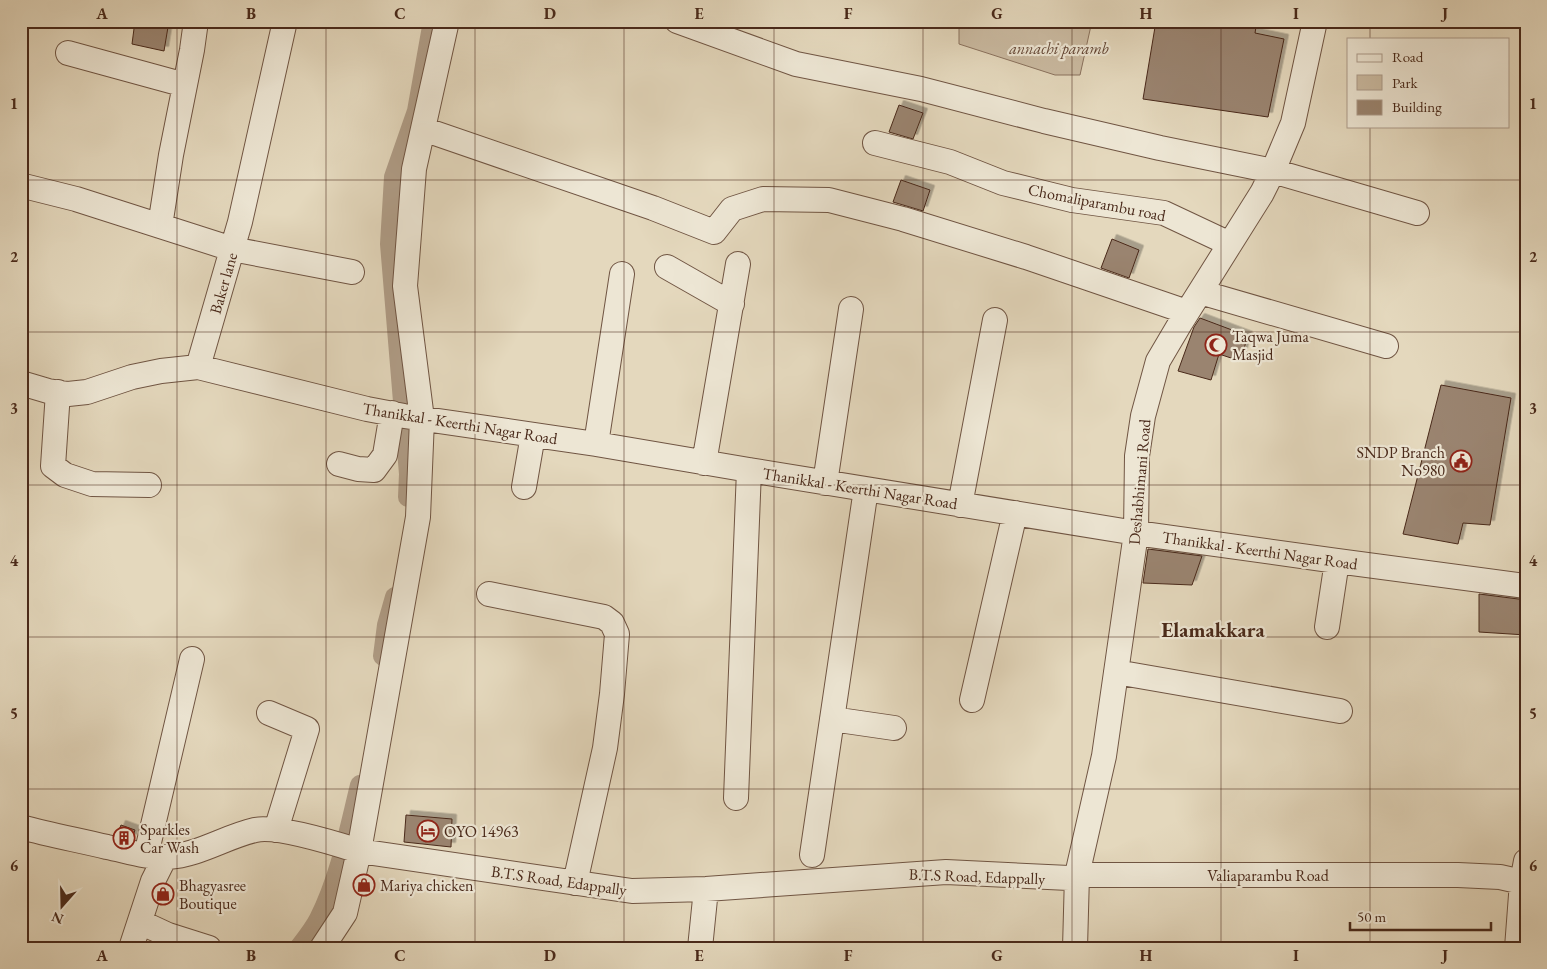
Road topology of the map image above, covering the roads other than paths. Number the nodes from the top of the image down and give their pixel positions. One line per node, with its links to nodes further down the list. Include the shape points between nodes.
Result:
1 (196, 21): 7 (street)
2 (285, 21): 15 (street, Baker lane)
3 (447, 21): 8 (street)
4 (677, 21): 10 (street, via 796,64 922,89 1160,148)
5 (1315, 21): 10 (street, Deshabhimani Road, via 1293,122)
6 (68, 53): 7 (street)
7 (185, 85): 13 (street)
8 (422, 129): 23 (street, via 714,232 732,209 763,199 829,200 1017,254); 29 (street, via 414,169 405,286)
9 (875, 143): 14 (street, Chomaliparambu road, via 950,162 1003,183 1072,200 1164,213)
10 (1273, 171): 12 (street); 14 (street, Deshabhimani Road)
11 (24, 186): 13 (street)
12 (1417, 213)
13 (160, 226): 15 (street)
14 (1230, 244): 20 (street, Deshabhimani Road)
15 (232, 250): 18 (street); 26 (street, Baker lane)
16 (738, 264): 21 (street)
17 (667, 267): 21 (street)
18 (352, 272)
19 (622, 274): 31 (street)
20 (1200, 292): 23 (street, Deshabhimani Road); 25 (street)
21 (732, 304): 32 (street)
22 (851, 310): 35 (street)
23 (1187, 312): 41 (street, Deshabhimani Road, via 1158,361 1143,416 1137,456)
24 (994, 320): 39 (street)
25 (1386, 346)
26 (198, 367): 28 (street, via 132,377 87,392); 29 (street, Thanikkal - Keerthi Nagar Road)
27 (21, 383): 28 (street)
28 (58, 392): 36 (street, via 53,466 65,475 92,484)
29 (406, 416): 30 (street, Thanikkal - Keerthi Nagar Road); 33 (street, via 374,470); 56 (street, via 418,517)
30 (533, 435): 31 (street, Thanikkal - Keerthi Nagar Road); 37 (street)
31 (596, 444): 32 (street, Thanikkal - Keerthi Nagar Road)
32 (704, 463): 34 (street, Thanikkal - Keerthi Nagar Road)
33 (339, 464)
34 (749, 470): 35 (street, Thanikkal - Keerthi Nagar Road); 53 (street)
35 (825, 483): 38 (street, Thanikkal - Keerthi Nagar Road)
36 (149, 485)
37 (524, 487)
38 (866, 489): 39 (street, Thanikkal - Keerthi Nagar Road); 51 (street)
39 (960, 505): 40 (street, Thanikkal - Keerthi Nagar Road)
40 (1015, 513): 41 (street, Thanikkal - Keerthi Nagar Road); 48 (street)
41 (1136, 533): 42 (street, Thanikkal - Keerthi Nagar Road); 47 (street, Deshabhimani Road)
42 (1336, 561): 43 (street, Thanikkal - Keerthi Nagar Road); 45 (street)
43 (1526, 586)
44 (489, 594): 61 (street, via 604,617 612,623 617,634 605,748)
45 (1327, 627)
46 (192, 659): 58 (street)
47 (1116, 672): 49 (street); 60 (street, Deshabhimani Road, via 1104,756)
48 (972, 700)
49 (1340, 711)
50 (269, 713): 55 (street, via 307,729)
51 (832, 718): 52 (street); 57 (street)
52 (894, 728)
53 (736, 798)
54 (21, 827): 58 (street, B.T.S Road, Edappally)
55 (276, 830): 56 (street, B.T.S Road, Edappally); 58 (street, B.T.S Road, Edappally, via 256,829 181,856)
56 (360, 851): 61 (street, B.T.S Road, Edappally); 66 (street, via 346,913)
57 (812, 855)
58 (155, 856): 63 (street, via 153,881)
59 (1524, 871): 60 (street, Valiaparambu Road, via 1500,877); 69 (street)
60 (1077, 875): 62 (street, B.T.S Road, Edappally, via 1069,878 1019,877 946,872); 68 (street, Deshabhimani Road)
61 (575, 883): 62 (street, B.T.S Road, Edappally, via 632,891)
62 (706, 889): 67 (street)
63 (140, 922): 64 (street); 65 (street)
64 (131, 948)
65 (209, 948)
66 (322, 948)
67 (700, 948)
68 (1075, 948)
69 (1517, 948)

